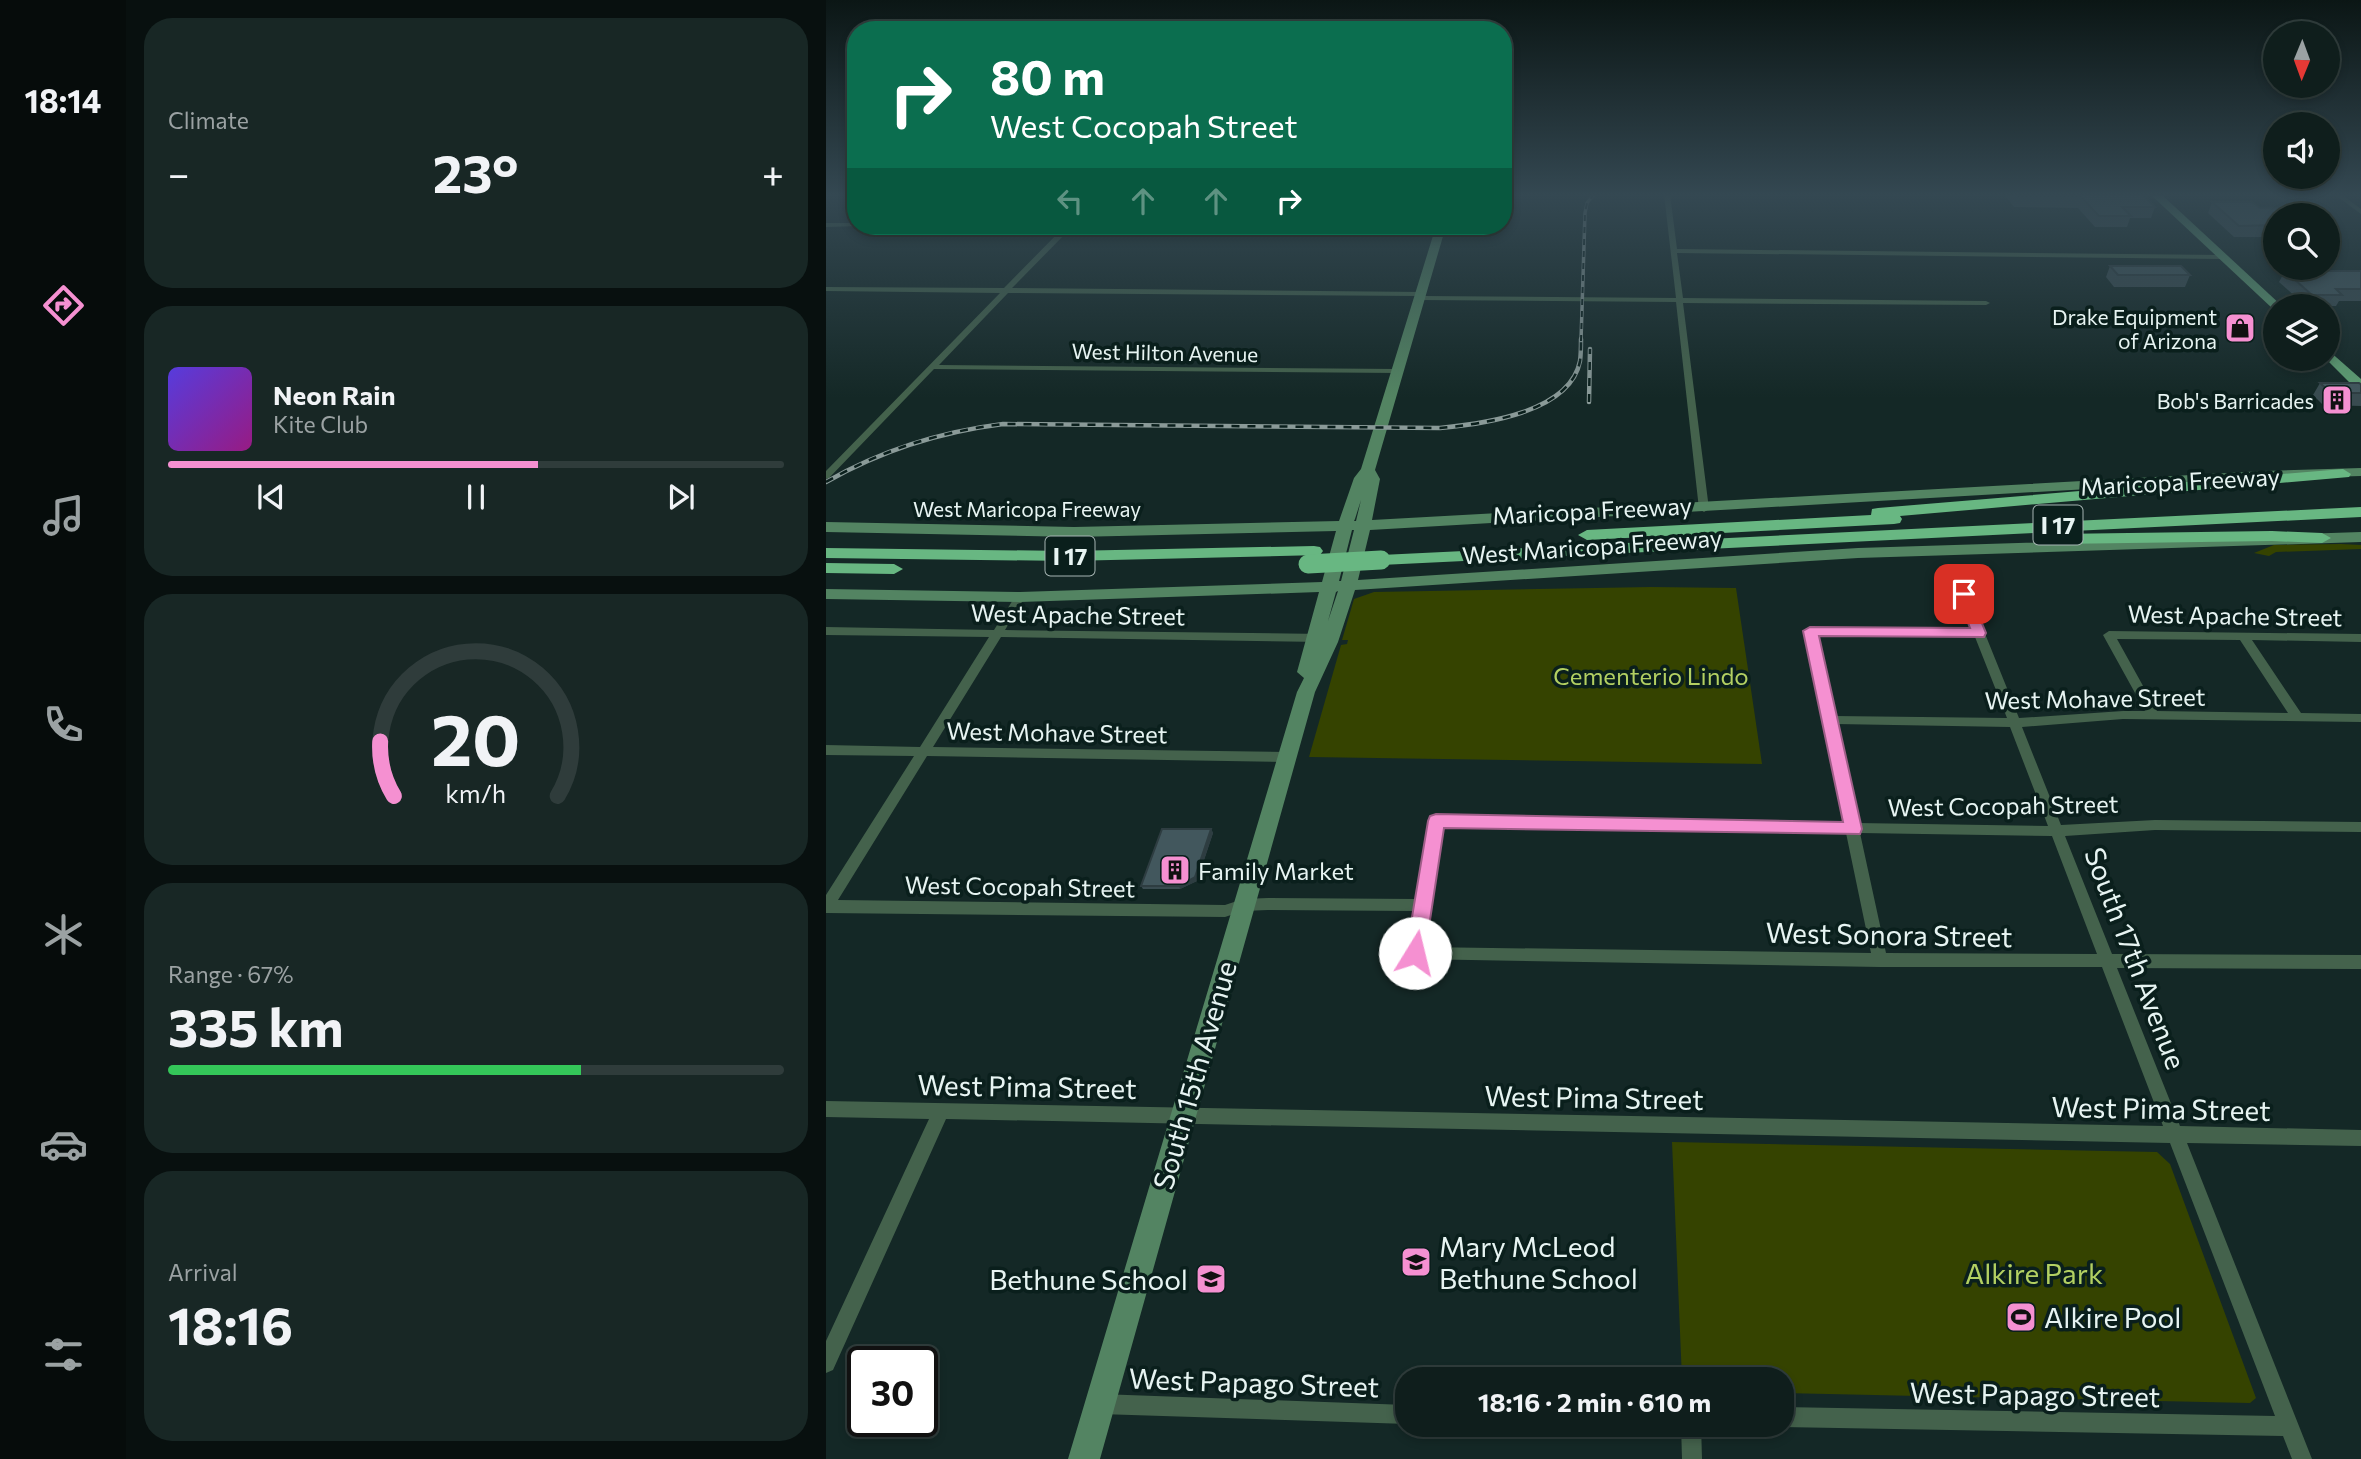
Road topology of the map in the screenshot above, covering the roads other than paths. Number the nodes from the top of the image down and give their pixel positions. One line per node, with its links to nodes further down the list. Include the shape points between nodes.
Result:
1 (1032, 262): 6 (street)
2 (1430, 262): 8 (main road, South 15th Avenue)
3 (1676, 262): 9 (street)
4 (2228, 262): 7 (main road)
5 (826, 289): 6 (street)
6 (1005, 290): 8 (street); 12 (street)
7 (2263, 294)
8 (1421, 296): 9 (street); 13 (main road, South 15th Avenue)
9 (1680, 299): 10 (street); 20 (street)
10 (1986, 303)
11 (2340, 366): 14 (main road)
12 (932, 367): 13 (street, West Hilton Avenue); 18 (street)
13 (1398, 372): 15 (main road, South 15th Avenue)
14 (2361, 386)
15 (1368, 470): 22 (main road, South 15th Avenue); 23 (main road, South 15th Avenue, via 1373,479)
16 (2361, 472): 17 (main road, West Maricopa Freeway)
17 (2343, 474): 20 (main road, West Maricopa Freeway); 24 (highway, via 1824,517)
18 (826, 476)
19 (2361, 497): 24 (highway, Maricopa Freeway / I 17)
20 (1704, 509): 23 (main road, West Maricopa Freeway)
21 (2361, 512): 28 (highway, Maricopa Freeway / I 17)
22 (1345, 525): 23 (main road, West Maricopa Freeway); 25 (main road, West Maricopa Freeway, via 1054,532); 34 (main road, South 15th Avenue)
23 (1363, 525): 33 (main road, South 15th Avenue)
24 (1778, 525): 30 (highway, Maricopa Freeway / I 17)
25 (826, 527)
26 (2361, 537): 27 (main road, West Maricopa Freeway)
27 (2322, 538): 28 (highway, via 1780,545); 33 (main road, West Maricopa Freeway, via 1857,553)
28 (1755, 541): 30 (highway, Maricopa Freeway / I 17)
29 (826, 553): 31 (highway, Maricopa Freeway / I 17)
30 (1382, 553): 31 (highway, Maricopa Freeway / I 17, bridge)
31 (1311, 557): 32 (highway, Maricopa Freeway / I 17, via 1125,569)
32 (826, 568)
33 (1348, 586): 34 (main road, West Maricopa Freeway); 43 (main road, South 15th Avenue)
34 (1328, 587): 37 (main road, West Maricopa Freeway); 43 (main road, South 15th Avenue)
35 (826, 594): 37 (main road, West Maricopa Freeway)
36 (1964, 594): 40 (street, South 17th Avenue)
37 (1020, 597): 41 (street)
38 (826, 631): 41 (street, West Apache Street)
39 (1810, 631): 40 (street); 48 (street)
40 (1979, 633): 49 (street, South 17th Avenue)
41 (998, 634): 43 (street, West Apache Street); 51 (street)
42 (2243, 636): 44 (street, West Apache Street); 45 (street, West Apache Street, via 2109,635); 46 (street)
43 (1322, 638): 52 (main road, South 15th Avenue, via 1320,668 1306,692)
44 (2361, 638)
45 (2154, 716): 46 (street, West Mohave Street); 49 (street, West Mohave Street)
46 (2297, 717): 47 (street, West Mohave Street)
47 (2361, 718)
48 (1829, 720): 49 (street, West Mohave Street); 54 (street)
49 (2014, 723): 55 (street, South 17th Avenue)
50 (826, 750): 51 (street, West Mohave Street)
51 (924, 751): 52 (street, West Mohave Street); 58 (street)
52 (1287, 757): 56 (main road, South 15th Avenue)
53 (2361, 827): 55 (street, West Cocopah Street, via 2155,825)
54 (1853, 829): 55 (street, West Cocopah Street); 57 (street, West Cocopah Street, via 1436,821); 59 (street)
55 (2057, 831): 60 (street, South 17th Avenue)
56 (1243, 905): 57 (street, West Cocopah Street); 58 (street, West Cocopah Street, via 1225,911); 64 (main road, South 15th Avenue)
57 (1423, 905): 59 (street, West Sonora Street, via 1415,953)
58 (826, 906)
59 (1880, 960): 60 (street, West Sonora Street)
60 (2106, 962): 61 (street, West Sonora Street); 65 (street, South 17th Avenue)
61 (2361, 962)
62 (826, 1109): 63 (street, West Pima Street)
63 (941, 1111): 64 (street, West Pima Street); 67 (street)
64 (1182, 1116): 65 (street, West Pima Street); 68 (main road, South 15th Avenue)
65 (2174, 1134): 66 (street, West Pima Street); 71 (street, South 17th Avenue)
66 (2361, 1138)
67 (826, 1363)
68 (1100, 1404): 69 (street, West Papago Street); 73 (main road, South 15th Avenue)
69 (1395, 1416)
70 (1794, 1417): 71 (street, West Papago Street)
71 (2288, 1426): 75 (street, South 17th Avenue)
72 (1691, 1437): 74 (street)
73 (1084, 1459)
74 (1692, 1459)
75 (2302, 1459)

